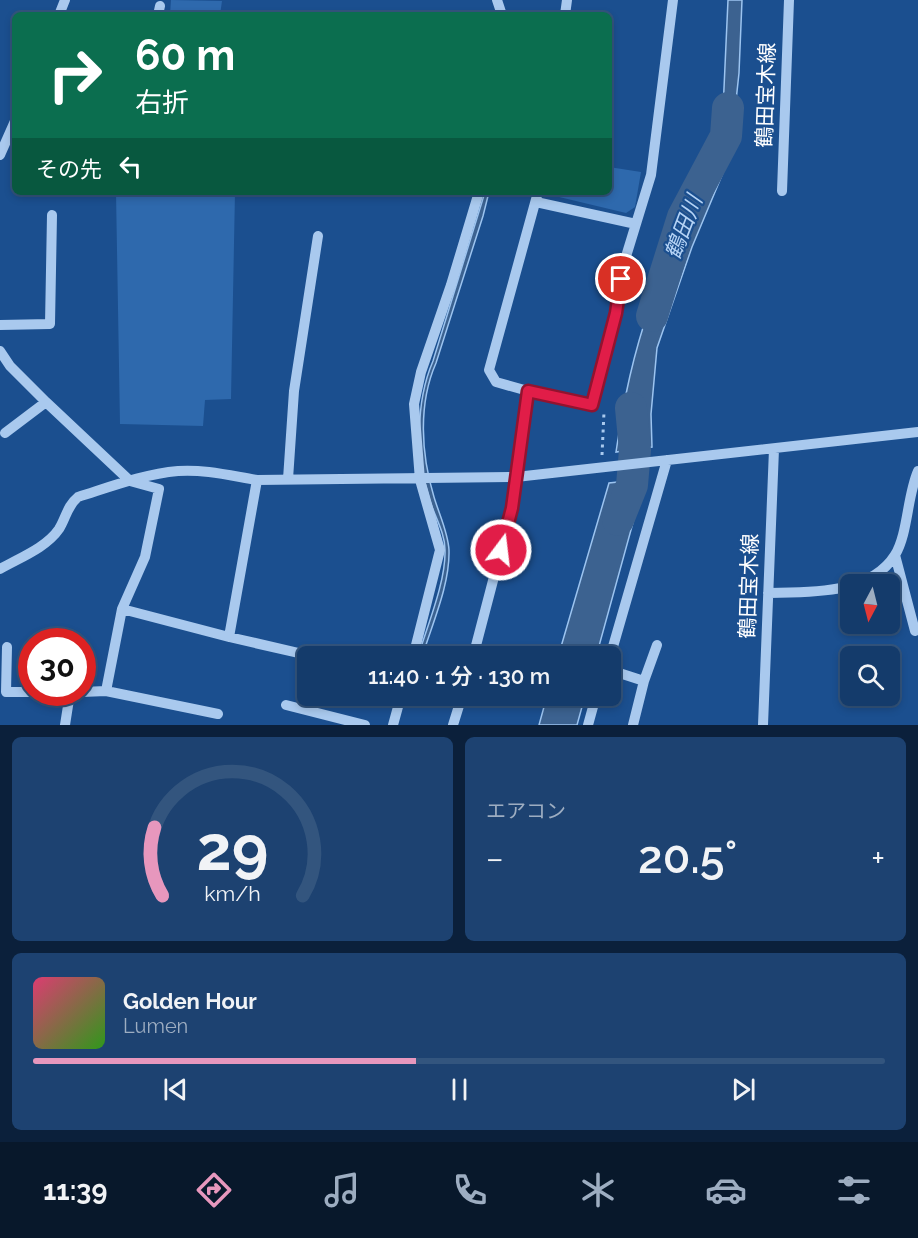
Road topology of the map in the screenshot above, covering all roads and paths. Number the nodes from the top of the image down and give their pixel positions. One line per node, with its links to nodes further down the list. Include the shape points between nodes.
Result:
1 (673, 0): 9 (street, via 651,176)
2 (789, 0): 5 (street, 鶴田宝木線)
3 (12, 128): 4 (street)
4 (0, 155)
5 (782, 191)
6 (478, 195): 26 (street, via 414,404)
7 (537, 197): 9 (street); 13 (street, via 489,370 496,382)
8 (52, 215): 11 (street, via 50,324)
9 (636, 224): 15 (street)
10 (318, 236): 23 (street, via 294,391)
11 (0, 325)
12 (0, 351): 14 (street)
13 (528, 391): 15 (street); 22 (street)
14 (46, 402): 17 (street); 24 (street)
15 (592, 405): 20 (path, via 605,412)
16 (918, 432): 18 (street)
17 (5, 433)
18 (774, 449): 19 (street); 29 (street, 鶴田宝木線)
19 (666, 460): 20 (street); 36 (street)
20 (601, 468): 22 (street)
21 (918, 471): 27 (street)
22 (516, 477): 26 (street); 35 (street, via 512,508)
23 (288, 479): 25 (street); 26 (street)
24 (130, 480): 25 (street, via 179,471); 28 (street, via 78,497 58,530); 30 (street, via 159,489 145,557)
25 (257, 480): 32 (street)
26 (420, 480): 34 (street, via 440,550)
27 (895, 555): 29 (street, via 864,583); 31 (street)
28 (0, 569)
29 (768, 593): 56 (street, 鶴田宝木線)
30 (122, 609): 32 (street); 42 (street)
31 (915, 631)
32 (230, 637): 38 (street)
33 (657, 645): 40 (street)
34 (416, 646)
35 (476, 646)
36 (613, 646)
37 (7, 647): 43 (street, via 6,692)
38 (297, 653)
39 (621, 674): 40 (street)
40 (644, 681): 55 (street)
41 (96, 691): 42 (street)
42 (106, 691): 49 (street)
43 (18, 692)
44 (286, 705): 51 (street)
45 (68, 706): 50 (street)
46 (398, 706): 52 (street)
47 (459, 706): 53 (street)
48 (593, 706): 54 (street)
49 (218, 714)
50 (65, 725)
51 (365, 725)
52 (393, 725)
53 (453, 725)
54 (588, 725)
55 (633, 725)
56 (763, 725)

